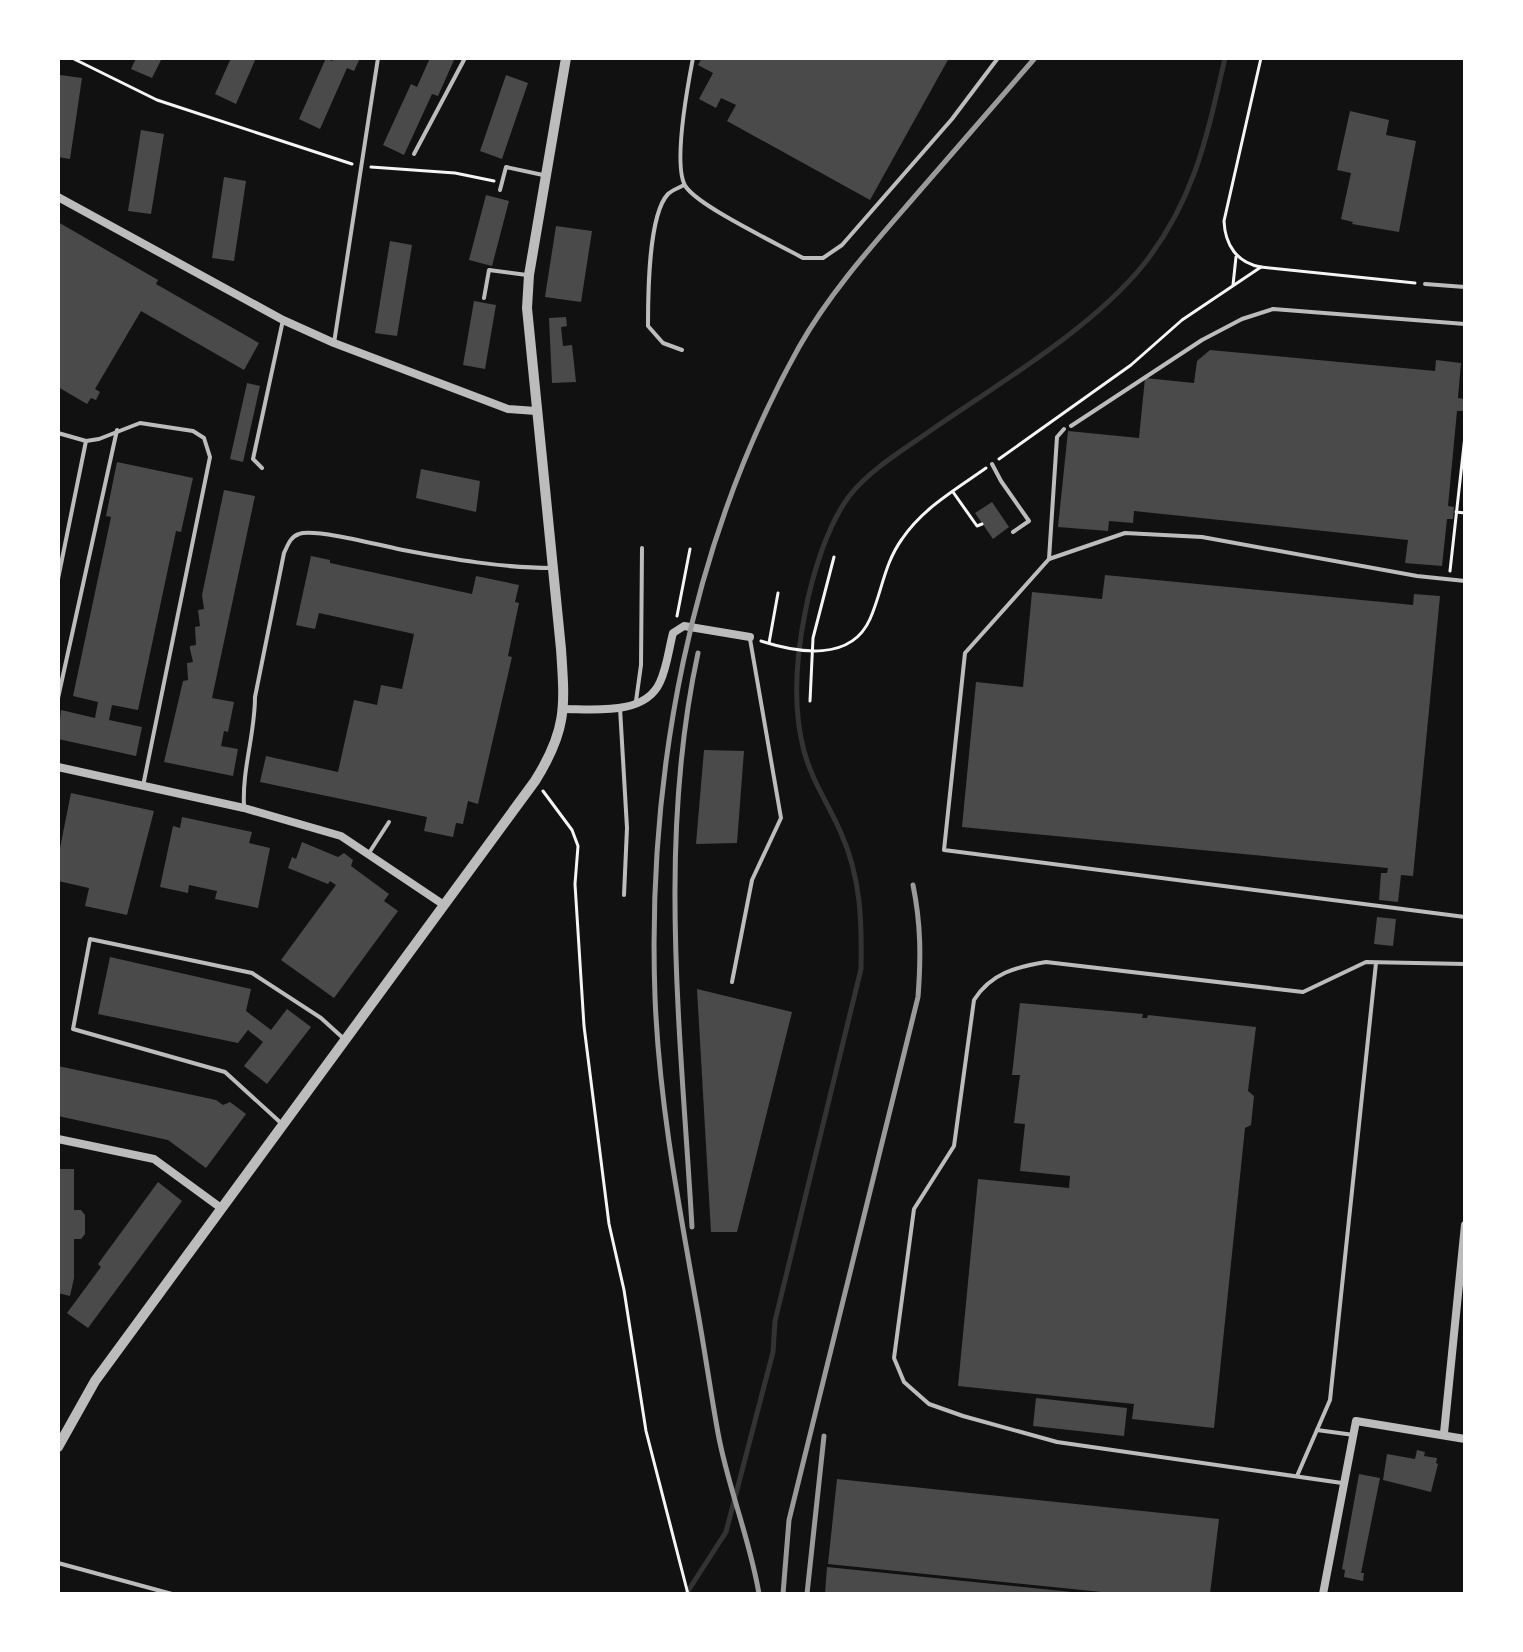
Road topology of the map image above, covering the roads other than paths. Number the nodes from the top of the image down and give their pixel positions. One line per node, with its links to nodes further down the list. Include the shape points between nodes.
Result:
1 (378, 58): 17 (lane)
2 (465, 58): 6 (lane)
3 (566, 58): 7 (street)
4 (693, 58): 8 (lane, via 685,101)
5 (998, 58): 8 (lane, via 852,234 823,258 803,258 700,200)
6 (414, 154)
7 (545, 176): 9 (lane, via 506,167); 11 (street)
8 (684, 185): 18 (lane, via 669,192 658,208 648,310 648,326 663,343)
9 (500, 190)
10 (58, 197): 15 (street)
11 (529, 275): 14 (lane, via 489,270); 19 (street)
12 (1425, 284): 13 (lane)
13 (1465, 287)
14 (484, 298)
15 (283, 320): 17 (street); 26 (lane, via 253,459)
16 (1465, 324): 20 (lane, via 1273,309 1202,340)
17 (334, 343): 19 (street, via 508,409)
18 (682, 350)
19 (536, 411): 30 (street)
20 (1071, 426)
21 (1064, 429): 29 (lane, via 1057,437)
22 (117, 430): 24 (lane); 34 (lane); 39 (lane, via 140,423 193,431 204,438 210,457)
23 (58, 433): 24 (lane)
24 (86, 441): 31 (lane)
25 (992, 464): 27 (lane, via 1029,521)
26 (262, 468)
27 (1013, 532)
28 (642, 548): 35 (lane, via 641,665)
29 (1049, 559): 32 (lane, via 1125,533 1202,537); 45 (lane, via 965,653 944,850)
30 (552, 568): 37 (street); 40 (lane, via 305,533 290,539 255,697)
31 (58, 579)
32 (1465, 581)
33 (750, 637): 35 (street, via 684,626 673,633 653,693); 48 (lane, via 781,818 752,880)
34 (58, 698)
35 (635, 703): 36 (street)
36 (620, 708): 37 (street); 43 (lane, via 627,828)
37 (563, 709): 44 (street, via 561,731 540,773)
38 (58, 767): 39 (street)
39 (143, 786): 40 (street)
40 (244, 808): 42 (street, via 341,836)
41 (389, 822): 42 (lane)
42 (368, 855): 44 (street)
43 (624, 895)
44 (444, 905): 49 (street)
45 (1465, 917)
46 (1377, 963): 47 (lane); 54 (lane, via 1330,1400); 59 (lane, via 1366,962 1303,992 1046,962 998,975 974,1000 954,1146 914,1209 894,1358 904,1382 929,1404 1057,1442)
47 (1465, 964)
48 (732, 982)
49 (345, 1040): 50 (street); 50 (lane, via 252,973 90,939 73,1029 225,1072)
50 (283, 1124): 52 (street)
51 (58, 1139): 52 (street, via 154,1159)
52 (221, 1208): 58 (street, via 95,1381)
53 (1465, 1225): 55 (street)
54 (1317, 1430): 56 (lane); 59 (lane)
55 (1444, 1433): 56 (street, via 1356,1421); 57 (street)
56 (1354, 1435): 60 (street)
57 (1465, 1439)
58 (58, 1447)
59 (1297, 1476): 60 (lane)
60 (1344, 1483): 63 (street)
61 (58, 1563): 62 (lane)
62 (172, 1594)
63 (1323, 1594)

